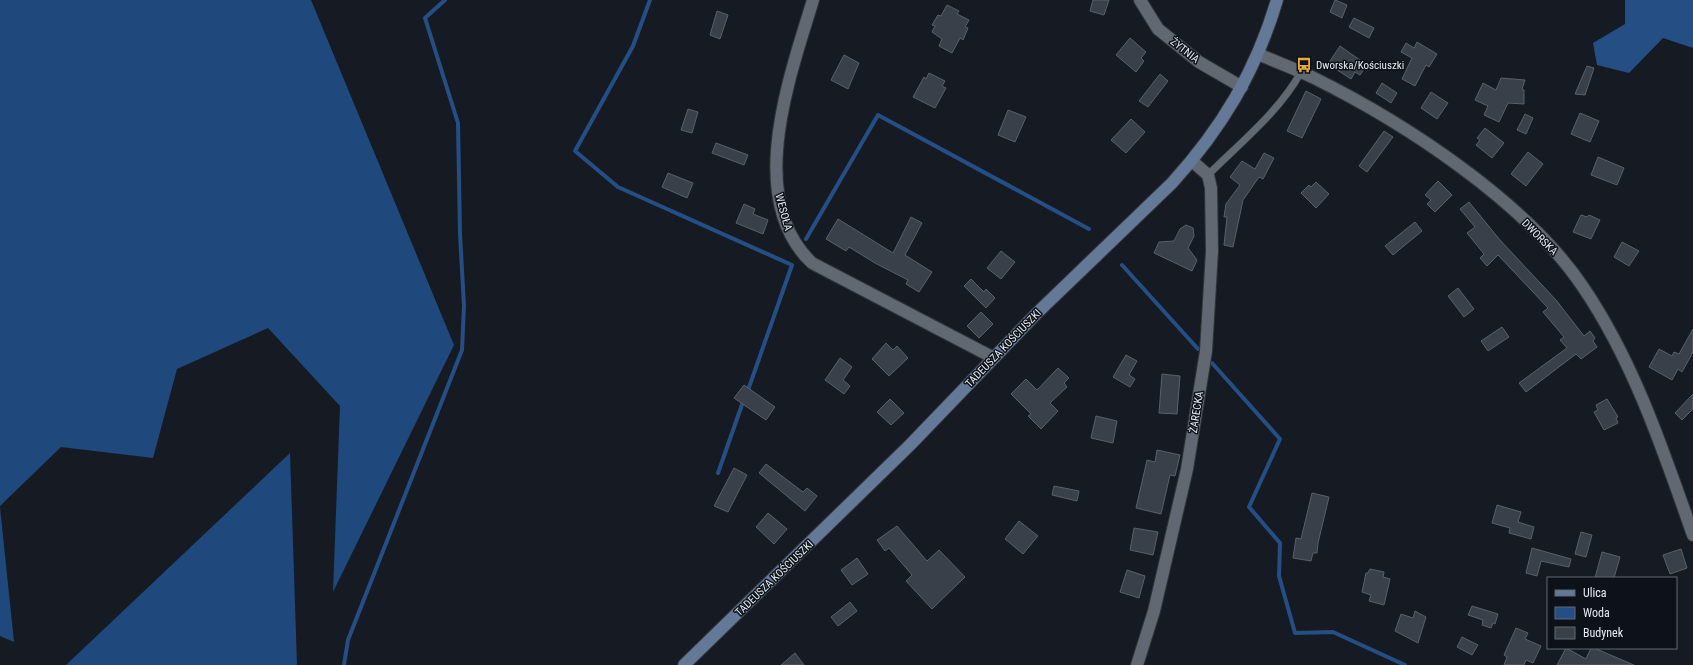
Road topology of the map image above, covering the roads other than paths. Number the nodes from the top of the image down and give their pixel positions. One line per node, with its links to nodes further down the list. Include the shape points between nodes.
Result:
1 (813, 0): 9 (street, WESOŁA, via 786,89 776,156 777,191 790,235 812,264)
2 (1140, 0): 6 (street, ŻYTNIA, via 1158,29 1199,62)
3 (1277, 0): 4 (main road, TADEUSZA KOŚCIUSZKI)
4 (1258, 54): 5 (street, DWORSKA); 6 (main road, TADEUSZA KOŚCIUSZKI)
5 (1301, 72): 8 (lane, via 1294,86 1272,111); 10 (street, DWORSKA, via 1371,110 1457,165 1521,218 1558,255 1583,286 1632,377)
6 (1242, 87): 7 (main road, TADEUSZA KOŚCIUSZKI, via 1221,122)
7 (1192, 161): 8 (street); 9 (main road, TADEUSZA KOŚCIUSZKI)
8 (1208, 175): 12 (street, ŻARECKA, via 1211,188 1212,251 1206,352 1187,469 1154,611)
9 (994, 358): 11 (main road, TADEUSZA KOŚCIUSZKI, via 910,445)
10 (1693, 535)
11 (684, 665)
12 (1137, 665)

